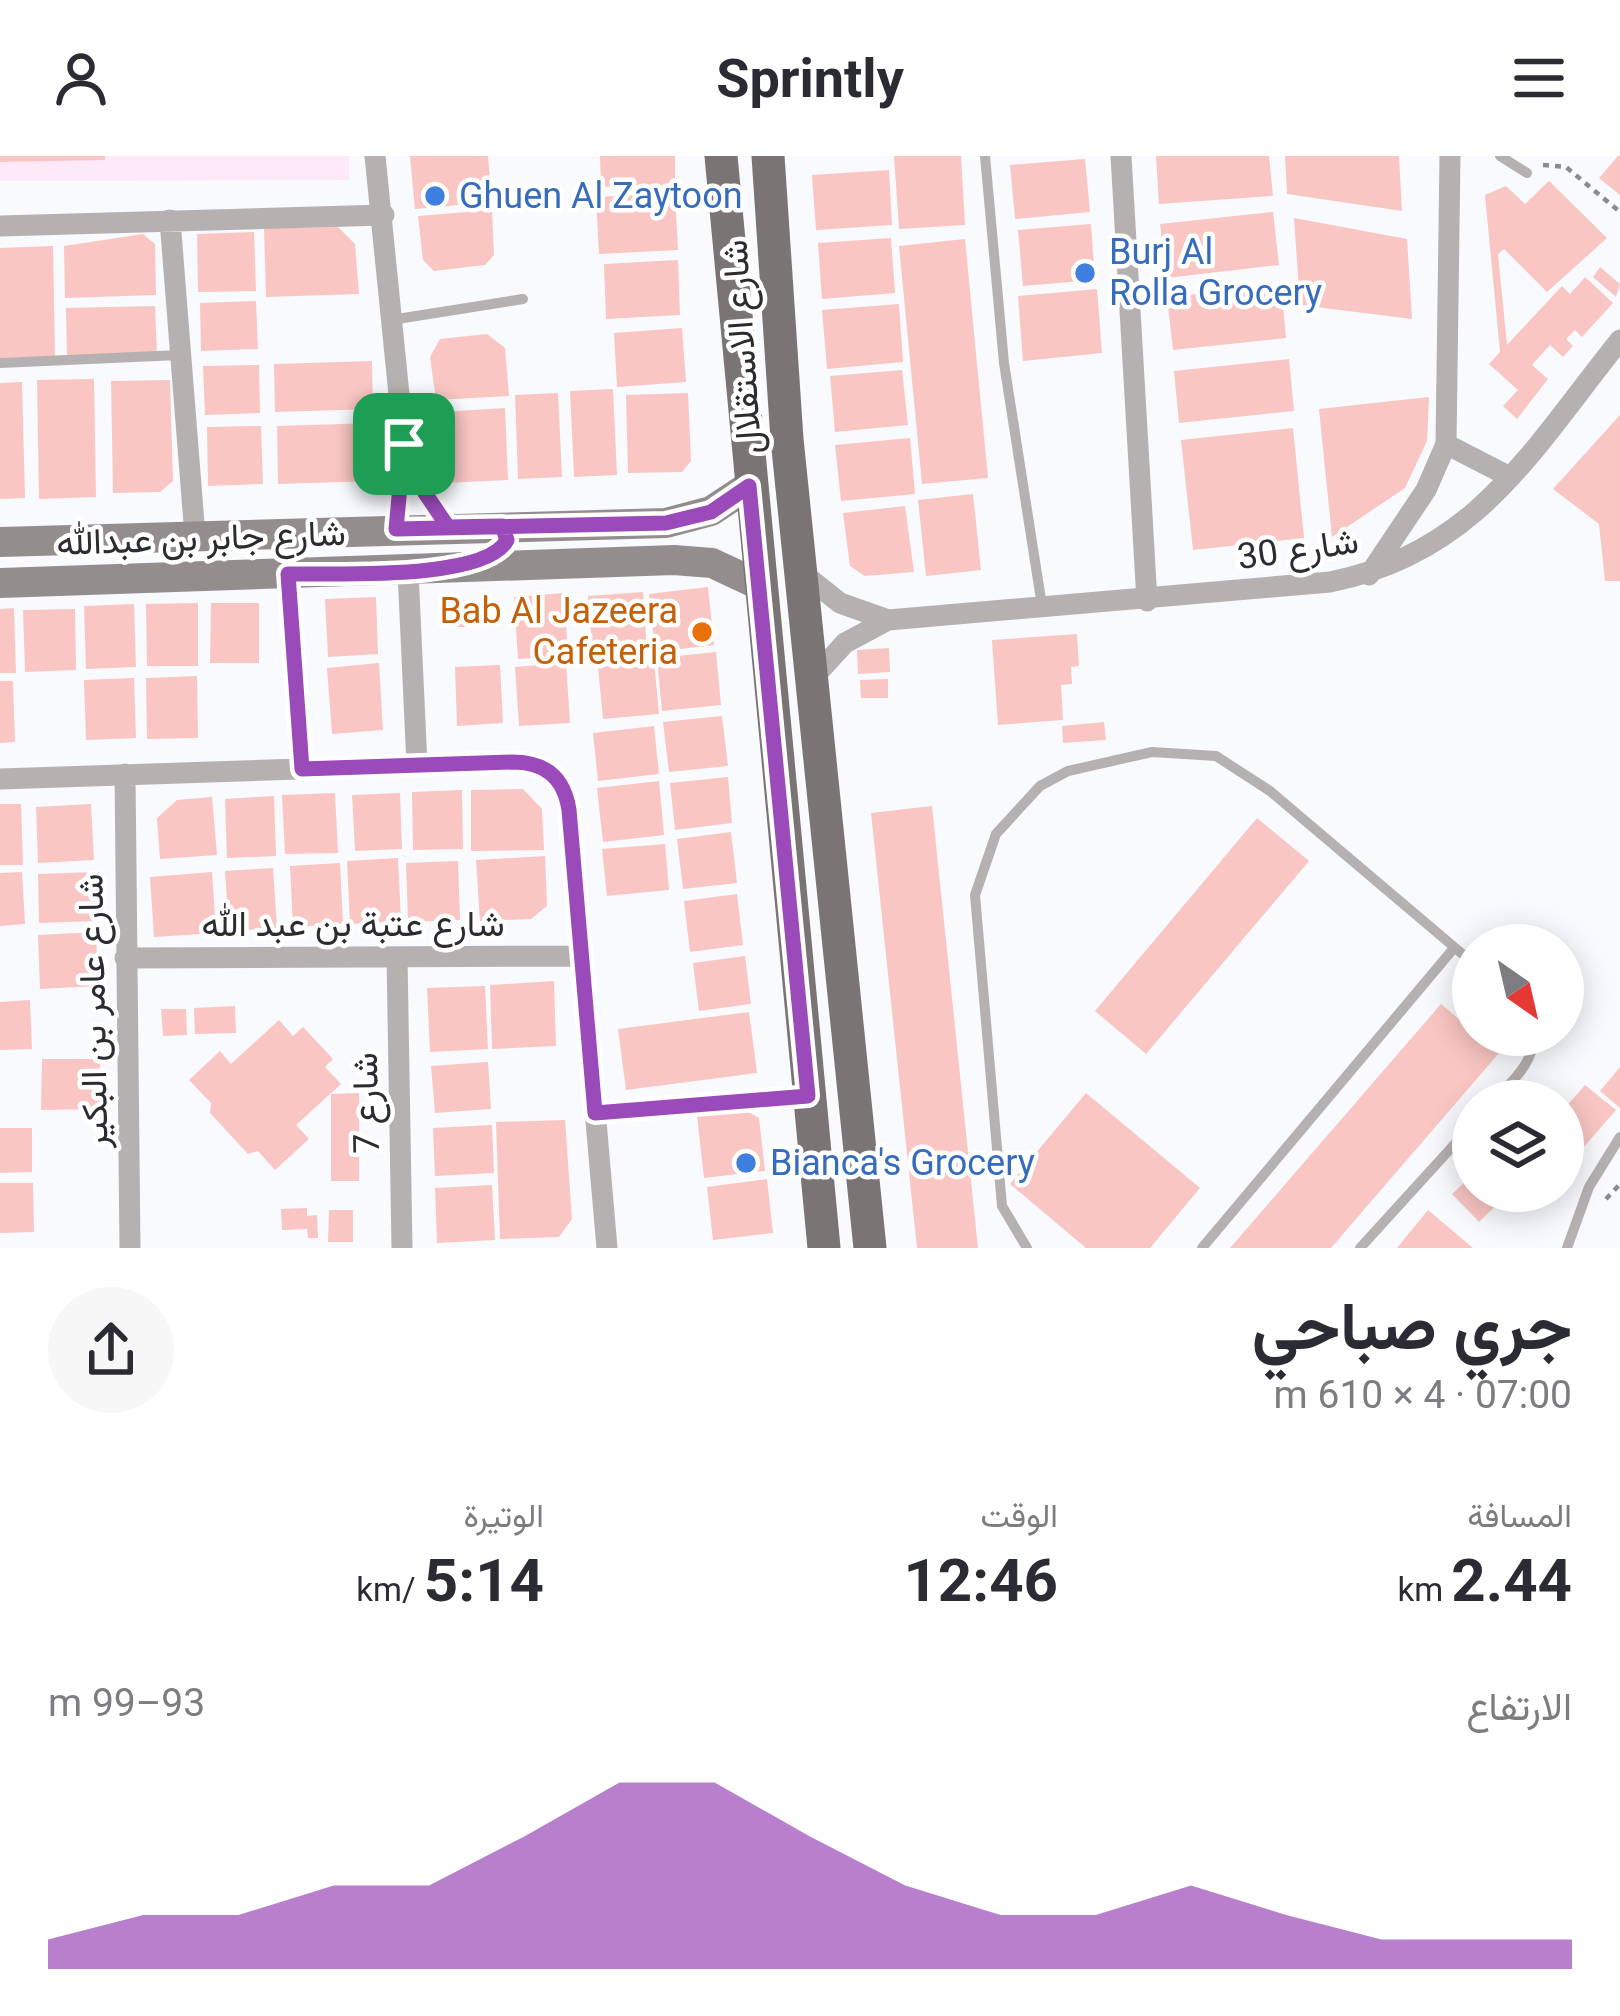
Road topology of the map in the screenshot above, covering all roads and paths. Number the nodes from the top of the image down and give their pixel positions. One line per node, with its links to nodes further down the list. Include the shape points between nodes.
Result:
1 (375, 156): 10 (street)
2 (721, 156): 21 (main road, شارع الاستقلال)
3 (768, 156): 29 (main road, شارع الاستقلال)
4 (985, 156): 35 (lane, via 1004,363)
5 (1120, 156): 34 (street)
6 (1450, 156): 19 (street)
7 (1500, 156): 8 (lane)
8 (1527, 173): 9 (path, via 1566,167)
9 (1620, 212)
10 (383, 215): 11 (street); 14 (street)
11 (170, 220): 12 (street); 16 (street)
12 (0, 226)
13 (523, 299): 14 (lane)
14 (391, 320): 18 (street)
15 (1620, 340): 20 (street, شارع 30)
16 (179, 355): 17 (lane); 25 (street)
17 (0, 363)
18 (404, 444): 23 (street); 24 (street)
19 (1446, 444): 20 (street); 31 (street, via 1426,490)
20 (1510, 477): 31 (street, شارع 30, via 1432,548)
21 (749, 486): 22 (street, شارع جابر بن عبدالله, via 681,521); 33 (main road, شارع الاستقلال)
22 (502, 526): 23 (street, شارع جابر بن عبدالله); 27 (street, via 507,540 499,552)
23 (448, 527): 24 (street, شارع جابر بن عبدالله)
24 (396, 529): 25 (street, شارع جابر بن عبدالله)
25 (195, 536): 26 (street, شارع جابر بن عبدالله)
26 (0, 542)
27 (442, 569): 28 (street, شارع جابر بن عبدالله); 33 (street, شارع جابر بن عبدالله, via 693,560)
28 (408, 571): 30 (street, شارع جابر بن عبدالله); 38 (street)
29 (801, 572): 36 (street, شارع 30, via 840,603); 37 (main road, شارع الاستقلال)
30 (288, 574): 32 (street, شارع جابر بن عبدالله); 39 (street)
31 (1369, 574): 34 (street, شارع 30)
32 (0, 584)
33 (758, 585): 47 (main road, شارع الاستقلال)
34 (1147, 601): 35 (street, شارع 30)
35 (1042, 605): 36 (street, شارع 30)
36 (888, 620): 37 (street, شارع 30, via 845,643)
37 (812, 679): 57 (main road, شارع الاستقلال)
38 (417, 765): 39 (street); 44 (street, via 530,762 558,779 569,810)
39 (302, 769): 40 (street)
40 (125, 774): 41 (street); 46 (street, شارع عامر بن البكير)
41 (0, 778)
42 (1452, 946): 58 (lane, via 1270,790 1216,756 1184,750 1092,762 1040,787 996,834 975,895 1001,1206)
43 (1452, 950): 59 (lane)
44 (581, 956): 45 (street, شارع عتبة بن عبد الله); 48 (street)
45 (397, 957): 46 (street, شارع عتبة بن عبد الله); 54 (street, شارع 7)
46 (124, 958): 53 (street, شارع عامر بن البكير)
47 (808, 1096): 48 (street); 56 (main road, شارع الاستقلال)
48 (595, 1113): 55 (street)
49 (1620, 1137): 61 (lane, via 1589,1187)
50 (1452, 1147): 60 (lane)
51 (1607, 1198): 52 (path)
52 (1620, 1204)
53 (130, 1248)
54 (402, 1248)
55 (607, 1248)
56 (824, 1248)
57 (870, 1248)
58 (1027, 1248)
59 (1202, 1248)
60 (1360, 1248)
61 (1567, 1248)

